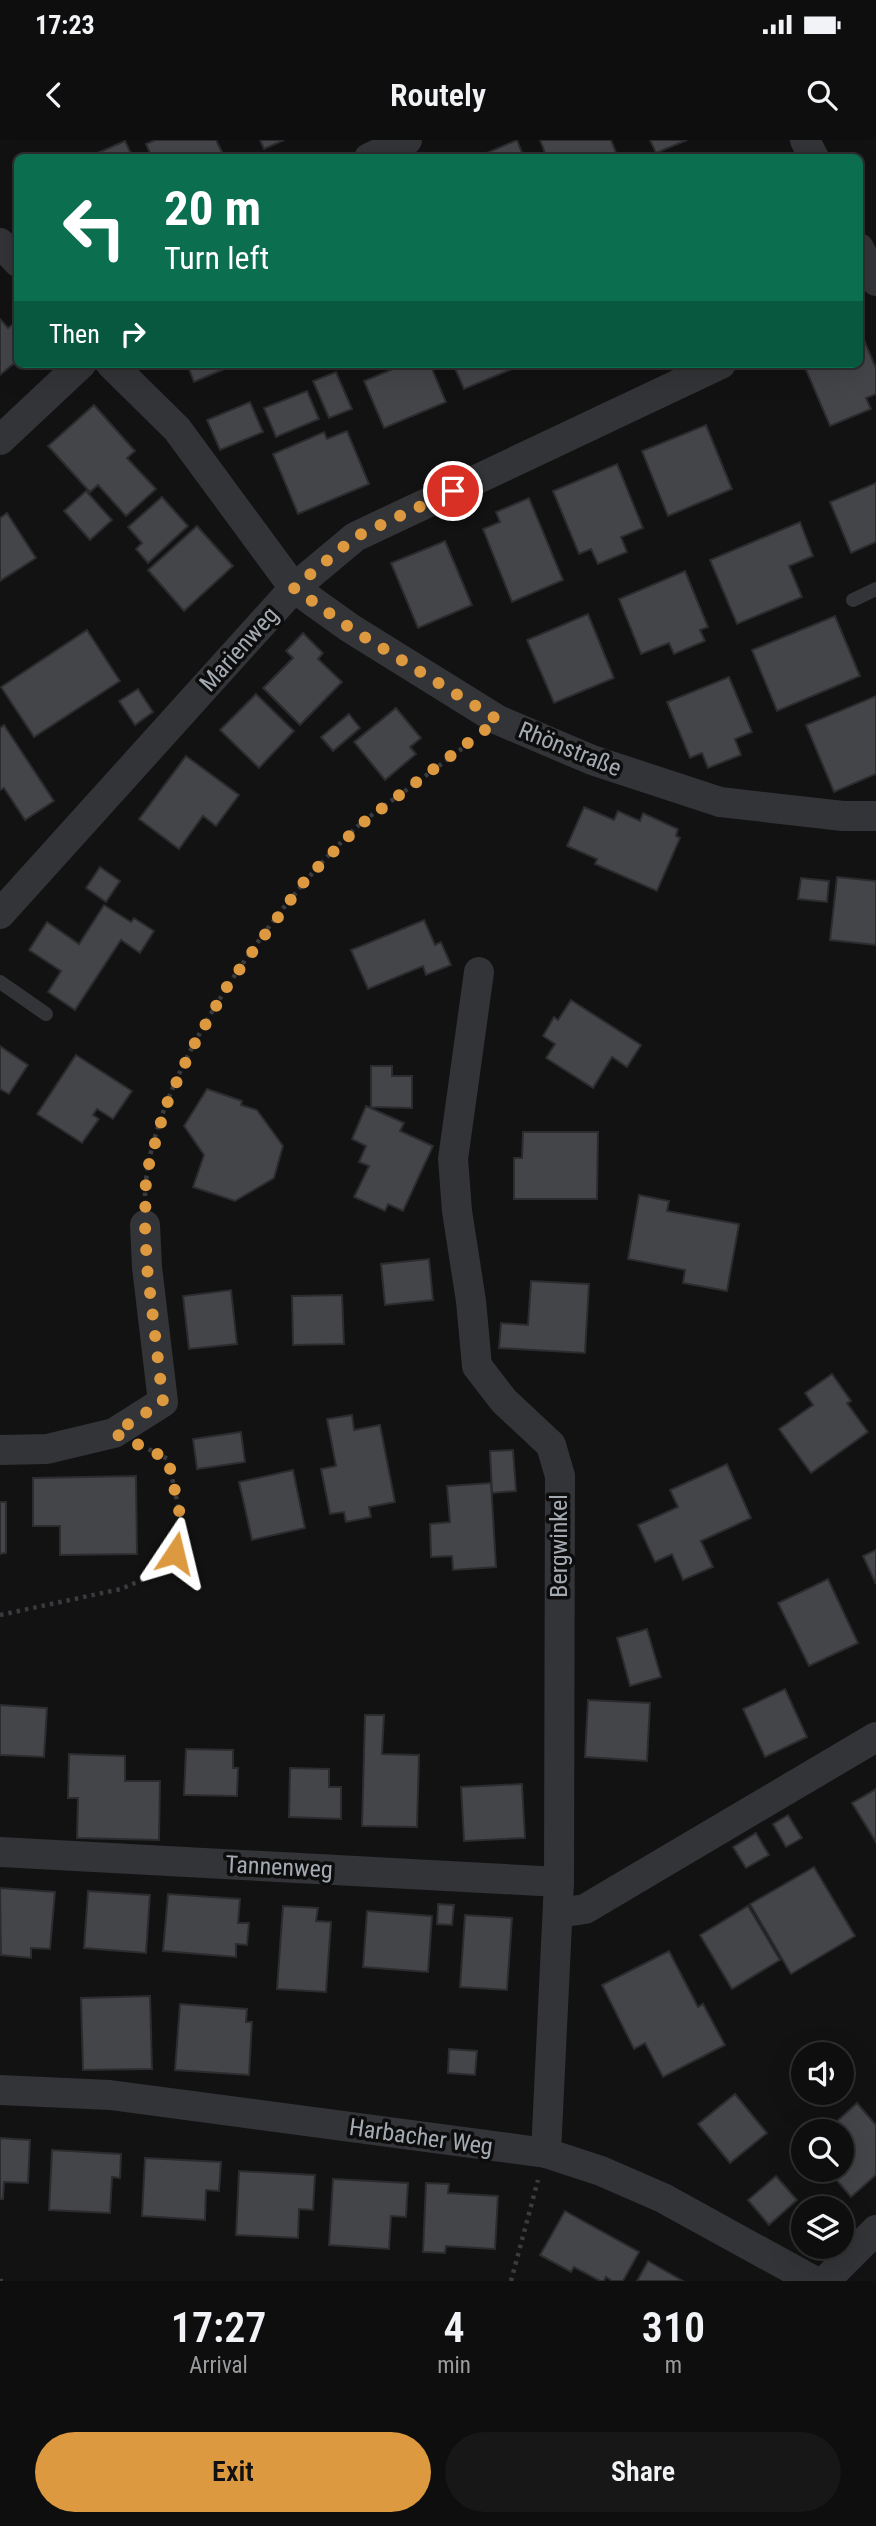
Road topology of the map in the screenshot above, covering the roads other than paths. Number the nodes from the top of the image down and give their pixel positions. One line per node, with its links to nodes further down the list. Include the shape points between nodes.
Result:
1 (407, 140): 2 (street)
2 (377, 154)
3 (0, 243): 5 (street)
4 (863, 256): 6 (street)
5 (14, 258)
6 (876, 281)
7 (77, 368): 10 (street)
8 (115, 368): 11 (street, Rhönstraße, via 177,429)
9 (713, 368): 11 (street, Marienweg, via 355,537)
10 (0, 440)
11 (294, 588): 14 (street, Rhönstraße, via 498,720 592,760 720,802); 15 (street, Marienweg)
12 (876, 589): 13 (lane)
13 (853, 600)
14 (876, 816)
15 (0, 914)
16 (479, 972): 23 (street, Bergwinkel, via 453,1159 457,1211 477,1366 504,1401 551,1445 560,1476)
17 (0, 982): 18 (lane)
18 (46, 1014)
19 (145, 1225): 20 (street, via 163,1402 114,1433 47,1449)
20 (0, 1450)
21 (876, 1737): 24 (street, via 585,1909)
22 (0, 1852): 23 (street, Tannenweg)
23 (559, 1882): 24 (street, Bergwinkel)
24 (558, 1913): 26 (street, Bergwinkel)
25 (0, 2090): 26 (street, Harbacher Weg, via 110,2095)
26 (546, 2153): 28 (street, Harbacher Weg, via 663,2198)
27 (876, 2230): 29 (street)
28 (814, 2281)
29 (825, 2281)

